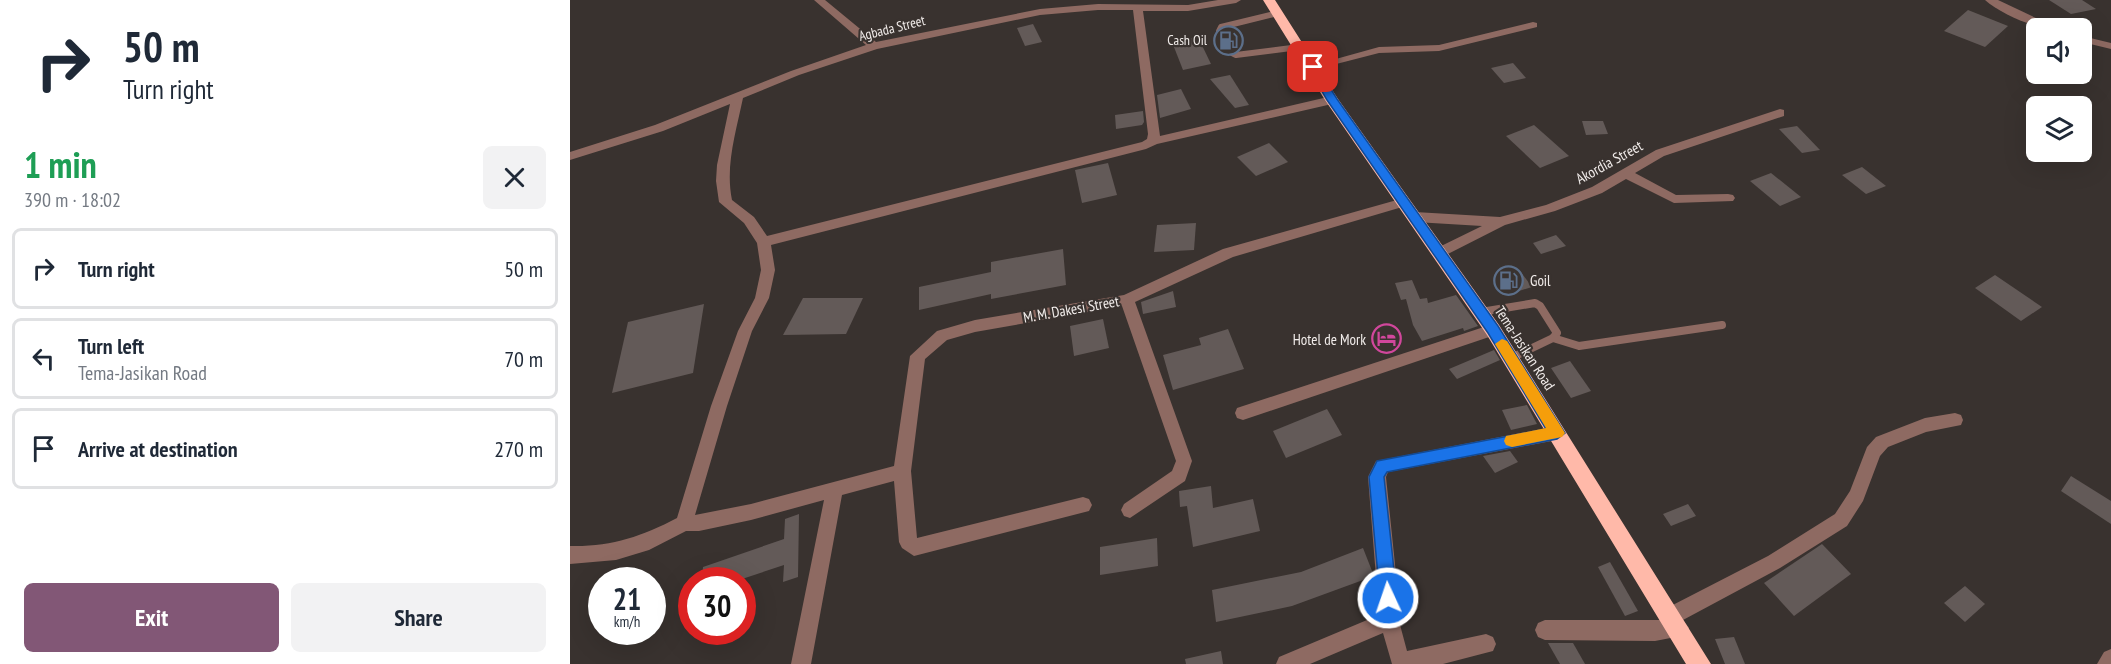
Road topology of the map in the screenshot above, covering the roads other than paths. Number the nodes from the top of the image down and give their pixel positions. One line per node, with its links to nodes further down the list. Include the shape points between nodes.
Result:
1 (819, 0): 9 (street)
2 (1236, 0): 5 (street, Agbada Street, via 1188,9)
3 (1990, 0): 6 (street)
4 (1273, 7): 11 (highway, Tema-Jasikan Road); 11 (lane, via 1221,27 1219,31 1230,52 1236,56)
5 (1138, 9): 9 (street, Agbada Street, via 1098,7 1040,12); 16 (street)
6 (2026, 19)
7 (1533, 25): 12 (street, via 1439,48 1379,50)
8 (2092, 41): 10 (street)
9 (874, 46): 13 (street, Agbada Street)
10 (2111, 46)
11 (1299, 47): 12 (highway, Tema-Jasikan Road)
12 (1313, 67): 14 (highway, Tema-Jasikan Road)
13 (737, 97): 17 (street, Agbada Street, via 659,128); 23 (street, via 722,181 726,202 749,220)
14 (1332, 100): 16 (street); 20 (highway, Tema-Jasikan Road)
15 (1780, 113): 18 (street, Akordia Street, via 1660,153)
16 (1152, 141): 23 (street)
17 (570, 156)
18 (1628, 174): 19 (street, via 1674,199); 22 (street, Akordia Street, via 1550,208)
19 (1728, 198)
20 (1404, 202): 21 (highway, Tema-Jasikan Road); 25 (street, M. M. Dakesi Street, via 1228,253)
21 (1415, 218): 22 (street, Akordia Street); 24 (highway, Tema-Jasikan Road)
22 (1500, 222): 24 (street)
23 (764, 242): 38 (street, via 768,270 762,298 745,331 719,406)
24 (1440, 253): 26 (highway, Tema-Jasikan Road)
25 (1127, 300): 34 (street, M. M. Dakesi Street, via 942,335 918,356); 37 (street, via 1184,461 1179,476)
26 (1481, 312): 28 (highway, Tema-Jasikan Road); 29 (lane, via 1535,303 1557,333)
27 (1722, 325): 29 (lane, via 1579,346)
28 (1493, 330): 30 (highway, Tema-Jasikan Road); 31 (street)
29 (1553, 338): 30 (lane)
30 (1510, 358): 33 (highway, Tema-Jasikan Road)
31 (1242, 413)
32 (1955, 420): 41 (street, via 1925,425 1882,442 1873,452 1857,495 1841,520)
33 (1557, 433): 40 (street, via 1382,466 1377,477); 41 (highway, Tema-Jasikan Road)
34 (902, 471): 35 (street); 36 (street, M. M. Dakesi Street, via 908,542 914,547)
35 (834, 491): 38 (street, via 699,523); 45 (street)
36 (1083, 505)
37 (1130, 510)
38 (684, 523): 39 (street, via 632,549 593,556)
39 (570, 555)
40 (1389, 621): 43 (street, via 1403,661); 46 (street)
41 (1675, 622): 42 (street, via 1655,631); 47 (highway, Tema-Jasikan Road)
42 (1545, 630)
43 (1486, 644)
44 (2111, 659): 48 (street)
45 (801, 664)
46 (1287, 664)
47 (1699, 664)
48 (2107, 664)

